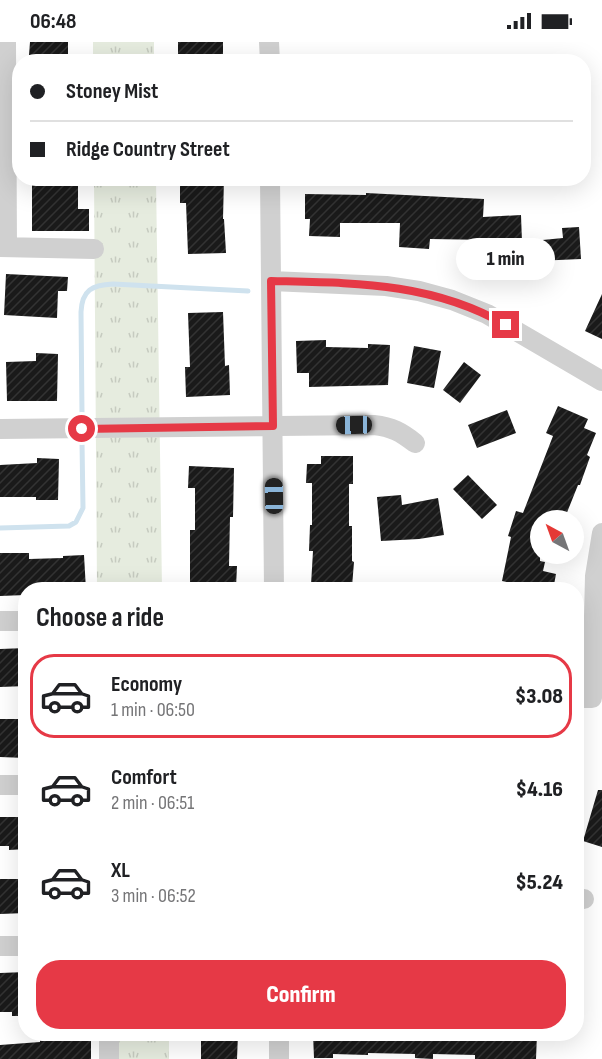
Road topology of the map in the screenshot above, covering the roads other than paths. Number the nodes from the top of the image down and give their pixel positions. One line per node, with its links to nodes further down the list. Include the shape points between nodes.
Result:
1 (6, 42): 3 (street)
2 (270, 186): 5 (street)
3 (4, 247): 4 (street)
4 (94, 249)
5 (271, 281): 6 (street, via 386,286 452,300 487,314); 7 (street)
6 (602, 381)
7 (273, 426): 8 (street); 9 (street, via 374,425 400,431); 11 (street)
8 (0, 429)
9 (415, 443)
10 (602, 533): 14 (street)
11 (274, 582)
12 (0, 621): 13 (street)
13 (18, 621)
14 (584, 698)
15 (18, 784): 16 (street)
16 (0, 785)
17 (0, 946): 18 (street)
18 (18, 946)
19 (109, 1041): 21 (street)
20 (279, 1041): 22 (street)
21 (108, 1059)
22 (279, 1059)

